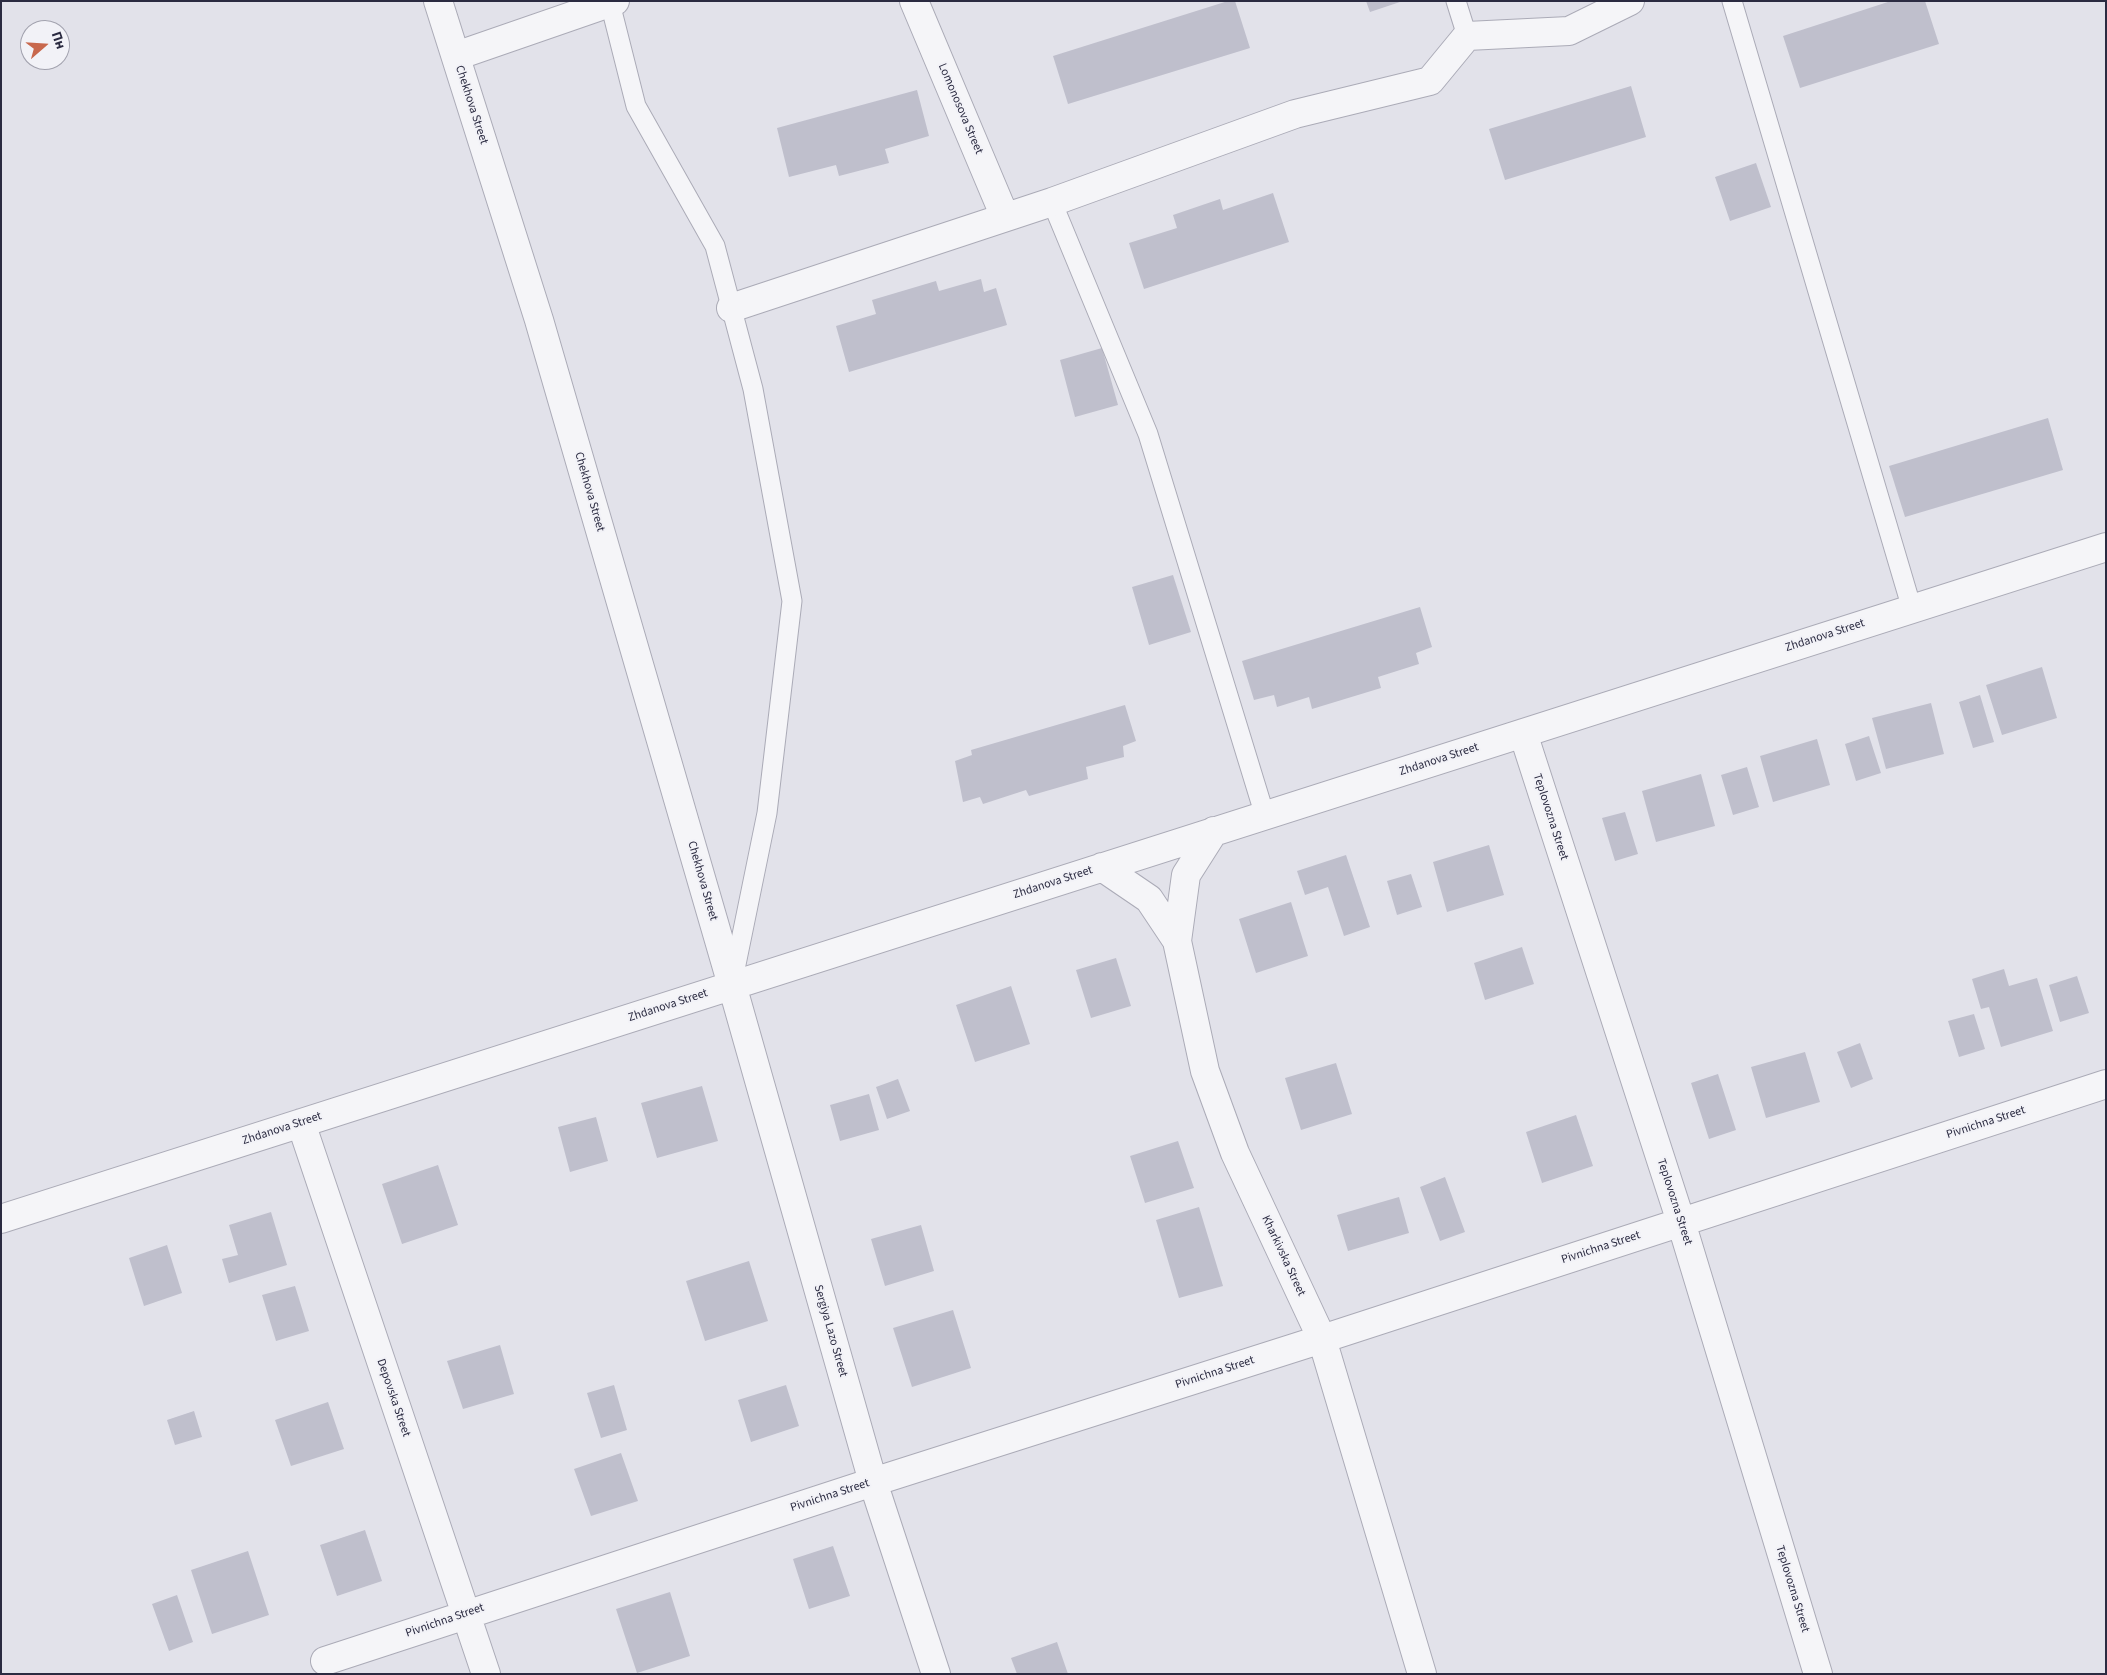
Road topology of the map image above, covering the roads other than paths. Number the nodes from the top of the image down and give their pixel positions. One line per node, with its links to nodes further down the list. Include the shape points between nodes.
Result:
1 (438, 1): 8 (street, Chekhova Street)
2 (914, 1): 10 (street, Lomonosova Street)
3 (1456, 1): 7 (lane)
4 (1630, 1): 7 (street, via 1569,31)
5 (1732, 1): 13 (lane)
6 (613, 2): 8 (street); 11 (lane, via 636,106 715,246)
7 (1467, 36): 9 (street, via 1430,81 1295,114)
8 (456, 56): 19 (street, Chekhova Street, via 539,320)
9 (1052, 202): 10 (street); 15 (lane, via 1148,434)
10 (1005, 217): 11 (street)
11 (731, 308): 19 (lane, via 752,389 792,600 767,813)
12 (2106, 547): 13 (street, Zhdanova Street)
13 (1912, 609): 14 (street, Zhdanova Street)
14 (1523, 733): 15 (street, Zhdanova Street); 23 (street, Teplovozna Street)
15 (1265, 816): 16 (street, Zhdanova Street)
16 (1214, 831): 17 (street, Zhdanova Street); 18 (street, via 1186,875)
17 (1102, 867): 18 (street, Kharkivska Street, via 1149,899); 19 (street, Zhdanova Street)
18 (1176, 941): 24 (street, Kharkivska Street, via 1205,1071 1235,1153)
19 (732, 985): 21 (street, Zhdanova Street); 25 (street, Sergiya Lazo Street)
20 (2104, 1091): 23 (street, Pivnichna Street)
21 (301, 1123): 22 (street, Zhdanova Street); 26 (street, Depovska Street)
22 (1, 1218)
23 (1681, 1222): 24 (street, Pivnichna Street); 31 (street, Teplovozna Street)
24 (1322, 1339): 25 (street, Pivnichna Street); 30 (street, Kharkivska Street)
25 (873, 1482): 26 (street, Pivnichna Street); 29 (street, Sergiya Lazo Street)
26 (466, 1614): 27 (street, Pivnichna Street); 28 (street, Depovska Street)
27 (325, 1661)
28 (486, 1674)
29 (936, 1674)
30 (1422, 1674)
31 (1818, 1674)

